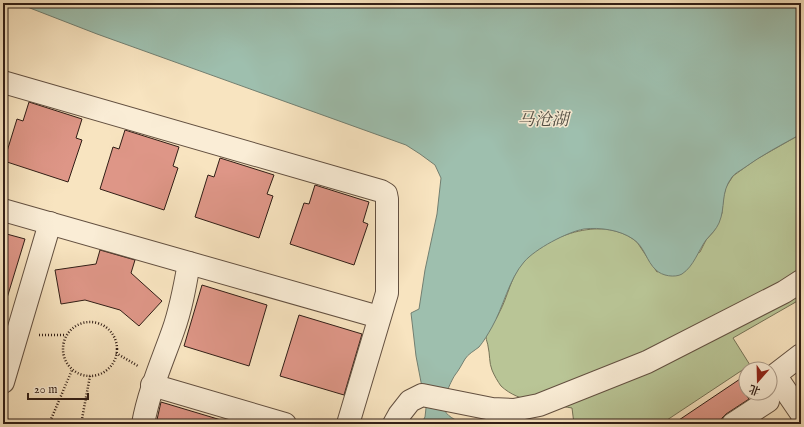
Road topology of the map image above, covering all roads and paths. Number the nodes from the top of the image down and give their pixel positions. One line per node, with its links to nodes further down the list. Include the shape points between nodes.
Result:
1 (3, 82): 6 (lane, via 386,194 387,293)
2 (3, 210): 3 (lane)
3 (50, 223): 4 (lane); 8 (lane)
4 (189, 263): 6 (lane); 13 (lane, via 178,315)
5 (801, 281): 22 (lane, via 647,362 539,405 514,410 492,409 422,395 410,401)
6 (379, 318): 21 (lane)
7 (66, 336): 8 (path); 9 (path, via 72,328 80,324 99,324 113,335); 11 (path, via 63,354)
8 (11, 340): 14 (lane)
9 (116, 353): 12 (path, via 107,370); 13 (path)
10 (801, 355): 16 (lane, via 775,375)
11 (72, 370): 12 (path); 17 (path)
12 (90, 376): 18 (path)
13 (154, 381): 19 (lane); 20 (lane)
14 (3, 382)
15 (768, 401): 23 (lane)
16 (801, 413)
17 (49, 424)
18 (81, 424)
19 (143, 424)
20 (285, 424)
21 (348, 424)
22 (394, 424)
23 (733, 424)

